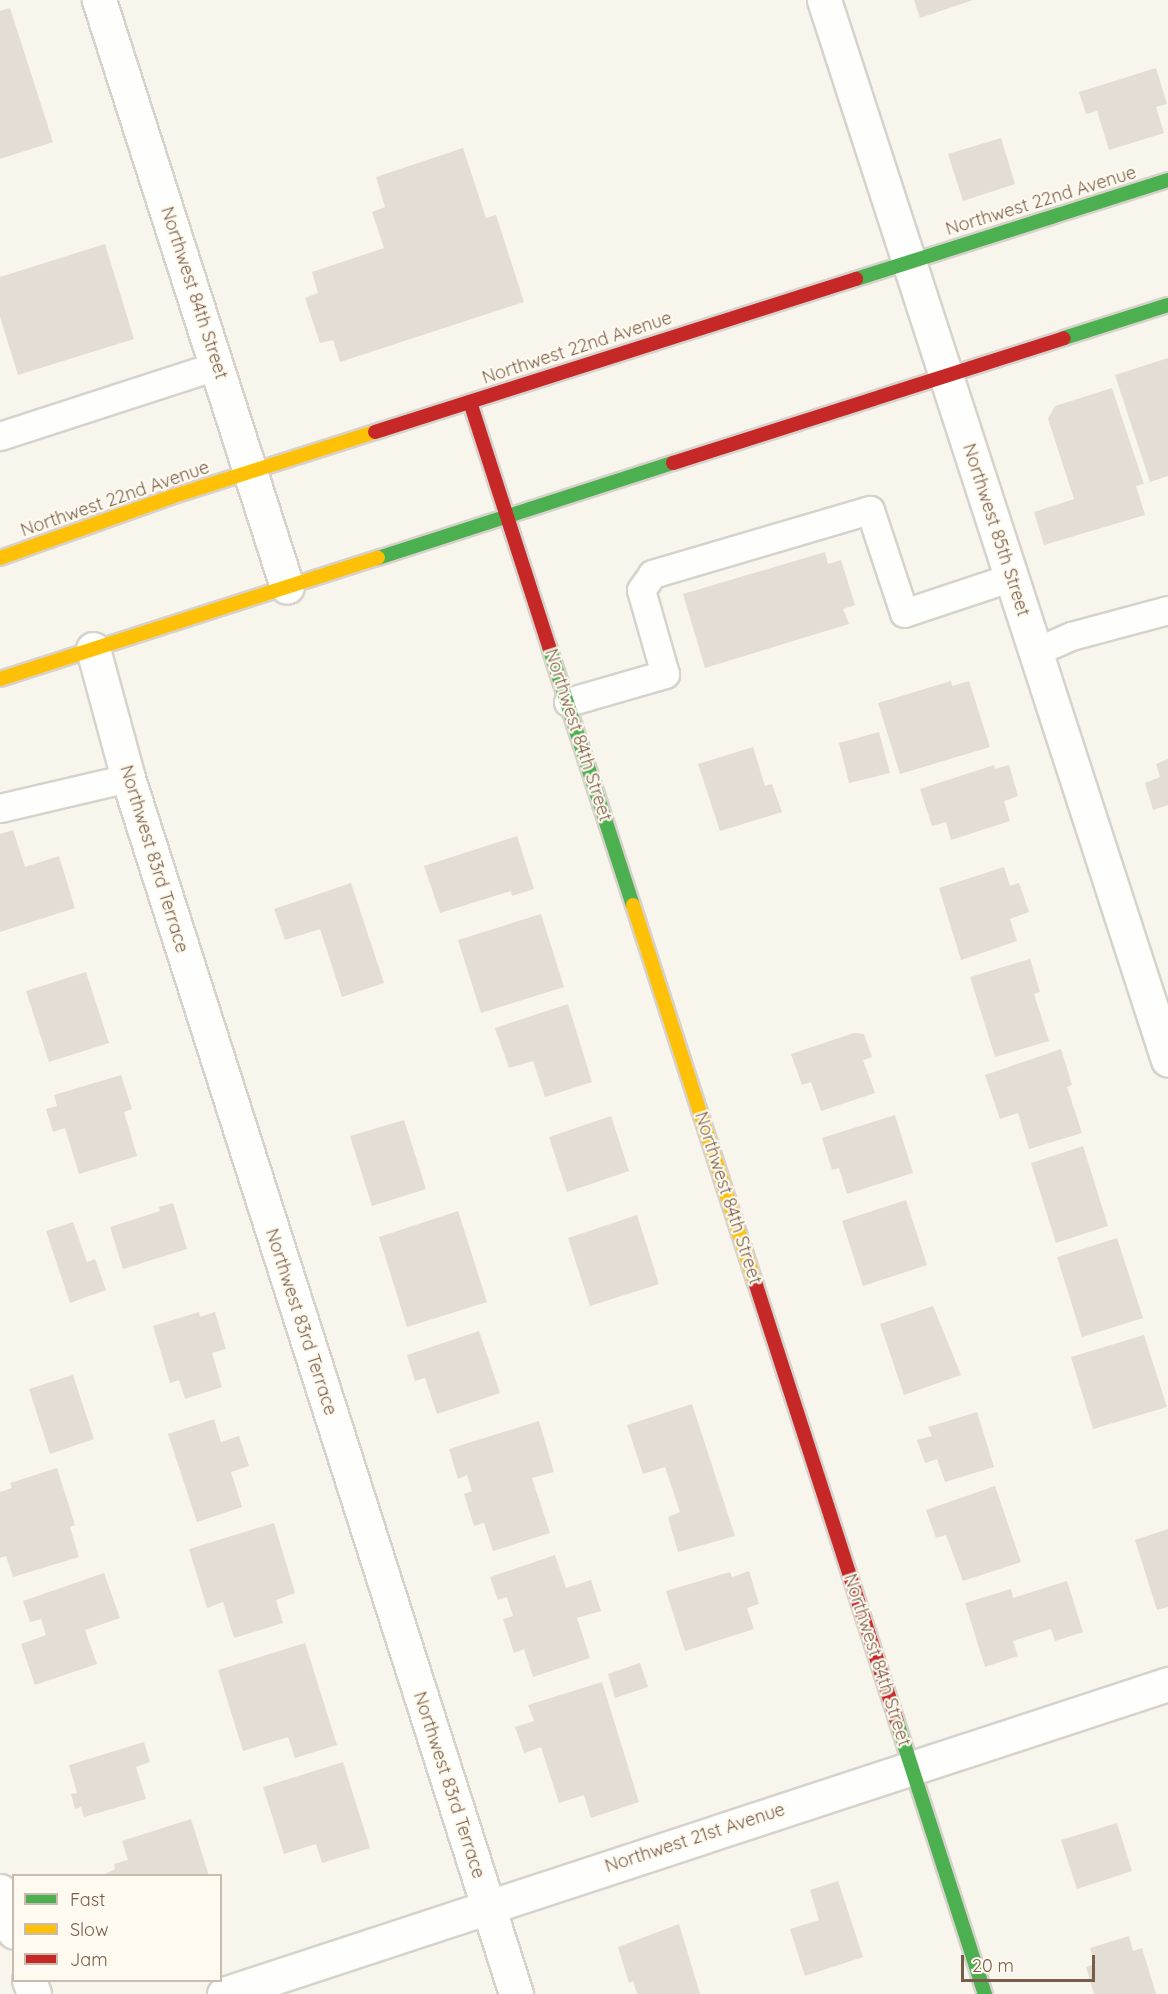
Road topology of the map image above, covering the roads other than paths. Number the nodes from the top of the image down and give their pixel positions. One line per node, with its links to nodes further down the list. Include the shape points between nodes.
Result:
1 (99, 0): 6 (street, Northwest 84th Street)
2 (824, 0): 4 (street, Northwest 85th Street)
3 (1168, 180): 4 (main road, Northwest 22nd Avenue)
4 (909, 261): 7 (street, Northwest 85th Street); 8 (main road, Northwest 22nd Avenue)
5 (1168, 305): 7 (main road)
6 (218, 365): 9 (lane); 10 (street, Northwest 84th Street)
7 (947, 375): 11 (main road); 13 (street, Northwest 85th Street)
8 (470, 402): 10 (main road, Northwest 22nd Avenue); 11 (main road, Northwest 84th Street)
9 (0, 436)
10 (251, 472): 12 (main road, Northwest 22nd Avenue); 14 (street, Northwest 84th Street)
11 (507, 516): 14 (main road); 19 (main road, Northwest 84th Street)
12 (0, 558)
13 (1011, 577): 17 (street, Northwest 85th Street); 19 (lane, via 904,613 870,510 652,574 641,590 665,674)
14 (287, 587): 16 (main road)
15 (1168, 610): 17 (lane, via 1071,636)
16 (93, 649): 18 (main road); 20 (street, Northwest 83rd Terrace)
17 (1035, 652): 22 (street, Northwest 85th Street)
18 (0, 679)
19 (568, 702): 24 (main road, Northwest 84th Street)
20 (128, 778): 21 (lane); 26 (street, Northwest 83rd Terrace)
21 (0, 808)
22 (1168, 1060)
23 (1168, 1684): 24 (street, Northwest 21st Avenue)
24 (911, 1766): 26 (street, Northwest 21st Avenue); 30 (main road, Northwest 84th Street)
25 (0, 1891): 27 (street)
26 (487, 1907): 28 (street, Northwest 21st Avenue); 29 (street, Northwest 83rd Terrace)
27 (12, 1926)
28 (224, 1994)
29 (516, 1994)
30 (985, 1994)

